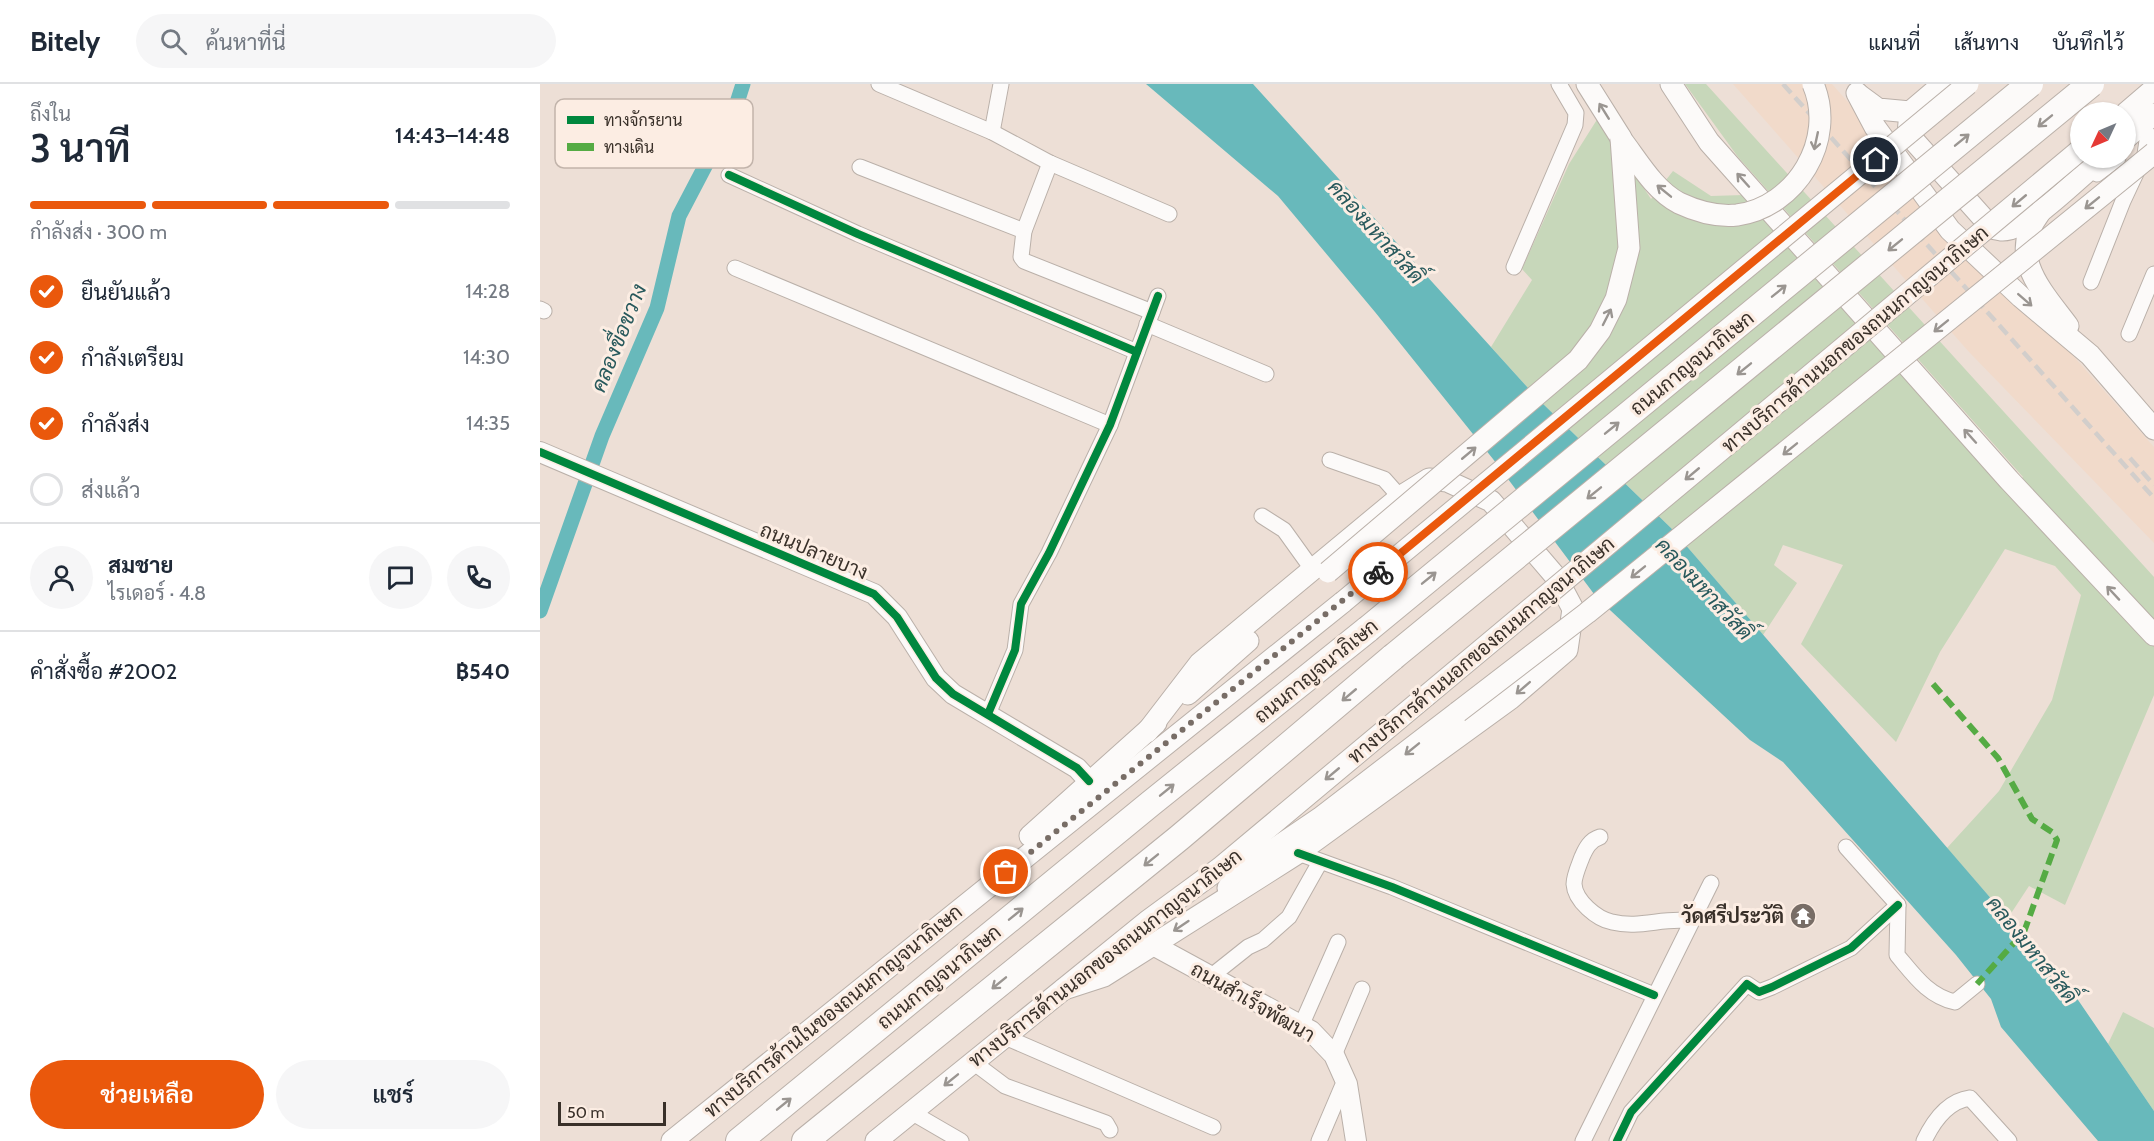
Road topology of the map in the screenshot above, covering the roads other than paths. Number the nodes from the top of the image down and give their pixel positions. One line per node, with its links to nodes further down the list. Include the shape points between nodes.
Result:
1 (879, 84): 16 (street)
2 (1000, 84): 16 (street)
3 (1559, 84): 30 (street, via 1576,112 1575,125)
4 (1587, 84): 18 (main road, one-way to 4)
5 (1671, 84): 47 (main road, one-way to 5, via 2008,480 1709,142)
6 (1813, 84): 18 (main road, one-way to 18, bridge, via 1820,114 1817,144 1805,173 1785,193 1758,210 1735,215 1703,212 1677,202 1651,180)
7 (1943, 84): 14 (main road)
8 (1968, 84): 49 (main road, ทางบริการด้านในของถนนกาญจนาภิเษก, bridge)
9 (2030, 84): 77 (highway, ถนนกาญจนาภิเษก, one-way to 9, bridge)
10 (2091, 84): 78 (highway, ถนนกาญจนาภิเษก, one-way to 78, bridge, via 1393,657 1179,838)
11 (1852, 89): 14 (main road, via 1878,109); 38 (main road, one-way to 38, via 1950,230 2020,297)
12 (2154, 89): 13 (main road)
13 (2136, 104)
14 (1910, 112): 26 (main road, via 1908,134 1992,228 2012,229)
15 (2152, 131): 17 (main road); 19 (street); 33 (street); 59 (main road, one-way to 59, bridge, via 1587,614 1329,812 1249,866)
16 (992, 132): 21 (street)
17 (2136, 135)
18 (1621, 138): 46 (main road, one-way to 18, bridge, via 1578,360 1600,331 1616,299 1629,248)
19 (2136, 143)
20 (2070, 158): 65 (main road, ทางบริการด้านนอกของถนนกาญจนาภิเษก, one-way to 65, bridge, via 1220,868)
21 (1050, 163): 27 (street); 28 (street)
22 (860, 167): 28 (street)
23 (2091, 168): 26 (main road)
24 (2106, 168): 29 (street)
25 (729, 175): 37 (street)
26 (2042, 209): 29 (main road)
27 (1169, 214)
28 (1024, 231): 35 (street, via 1020,253 1024,261)
29 (2025, 238): 38 (main road, via 2025,252 2040,287)
30 (1514, 267)
31 (735, 268): 40 (street)
32 (2154, 274): 36 (street)
33 (2091, 282)
34 (1158, 296): 35 (street)
35 (1150, 318): 37 (street); 39 (street)
36 (2129, 334)
37 (1137, 352): 40 (street)
38 (2090, 355): 41 (main road)
39 (1266, 375)
40 (1110, 425): 48 (street, via 1021,604 1015,650)
41 (2154, 429)
42 (540, 452): 48 (street, ถนนปลายบาง, via 873,594 897,616 936,678 953,694)
43 (1330, 460): 44 (street, via 1384,479)
44 (1400, 497): 46 (main road); 54 (main road, one-way to 54, via 1429,479 1448,481 1491,501 1556,578 1573,609 1567,650 1510,699)
45 (1262, 516): 46 (street, via 1284,530)
46 (1320, 571): 50 (main road)
47 (2154, 635)
48 (987, 714): 51 (street, ถนนปลายบาง, via 1077,768)
49 (1164, 747): 50 (main road); 57 (main road, ทางบริการด้านในของถนนกาญจนาภิเษก)
50 (1111, 763): 51 (main road)
51 (1089, 781): 57 (main road, via 1032,834)
52 (1599, 837): 60 (street, via 1585,850 1574,884 1578,897 1592,911 1610,922 1640,926 1671,918)
53 (1846, 847): 58 (street)
54 (1298, 854): 55 (street); 59 (main road)
55 (1320, 862): 63 (street, via 1289,917); 67 (street, via 1392,887)
56 (1711, 883): 60 (street)
57 (988, 886): 76 (main road, ทางบริการด้านในของถนนกาญจนาภิเษก)
58 (1898, 905): 64 (street, via 1896,955 1925,988 1955,1002); 84 (street, via 1851,948 1759,992 1747,984 1631,1112)
59 (1209, 908): 62 (main road, one-way to 62)
60 (1690, 921): 67 (street)
61 (1338, 942): 68 (street)
62 (1153, 945): 63 (street, ถนนสำเร็จพัฒนา); 65 (main road, via 1104,976)
63 (1209, 978): 68 (street, ถนนสำเร็จพัฒนา)
64 (1977, 984)
65 (1064, 989): 69 (main road, ทางบริการด้านนอกของถนนกาญจนาภิเษก)
66 (1362, 989): 70 (street)
67 (1654, 995): 83 (street)
68 (1302, 1026): 70 (street, ถนนสำเร็จพัฒนา)
69 (1005, 1037): 71 (main road, ทางบริการด้านนอกของถนนกาญจนาภิเษก); 74 (street)
70 (1334, 1055): 72 (street, ถนนสำเร็จพัฒนา)
71 (973, 1062): 73 (main road, ทางบริการด้านนอกของถนนกาญจนาภิเษก, one-way to 73); 75 (street, via 1005,1086 1106,1123)
72 (1347, 1084): 81 (street, via 1342,1087); 82 (street, ถนนสำเร็จพัฒนา)
73 (911, 1112): 79 (main road, ทางบริการด้านนอกของถนนกาญจนาภิเษก); 80 (street)
74 (1213, 1127)
75 (1110, 1130)
76 (672, 1141)
77 (739, 1141)
78 (805, 1141)
79 (876, 1141)
80 (961, 1141)
81 (1318, 1141)
82 (1356, 1141)
83 (1583, 1141)
84 (1617, 1141)
85 (1924, 1141): 86 (street, via 1931,1124 1950,1106 1970,1098)
86 (2009, 1141)

